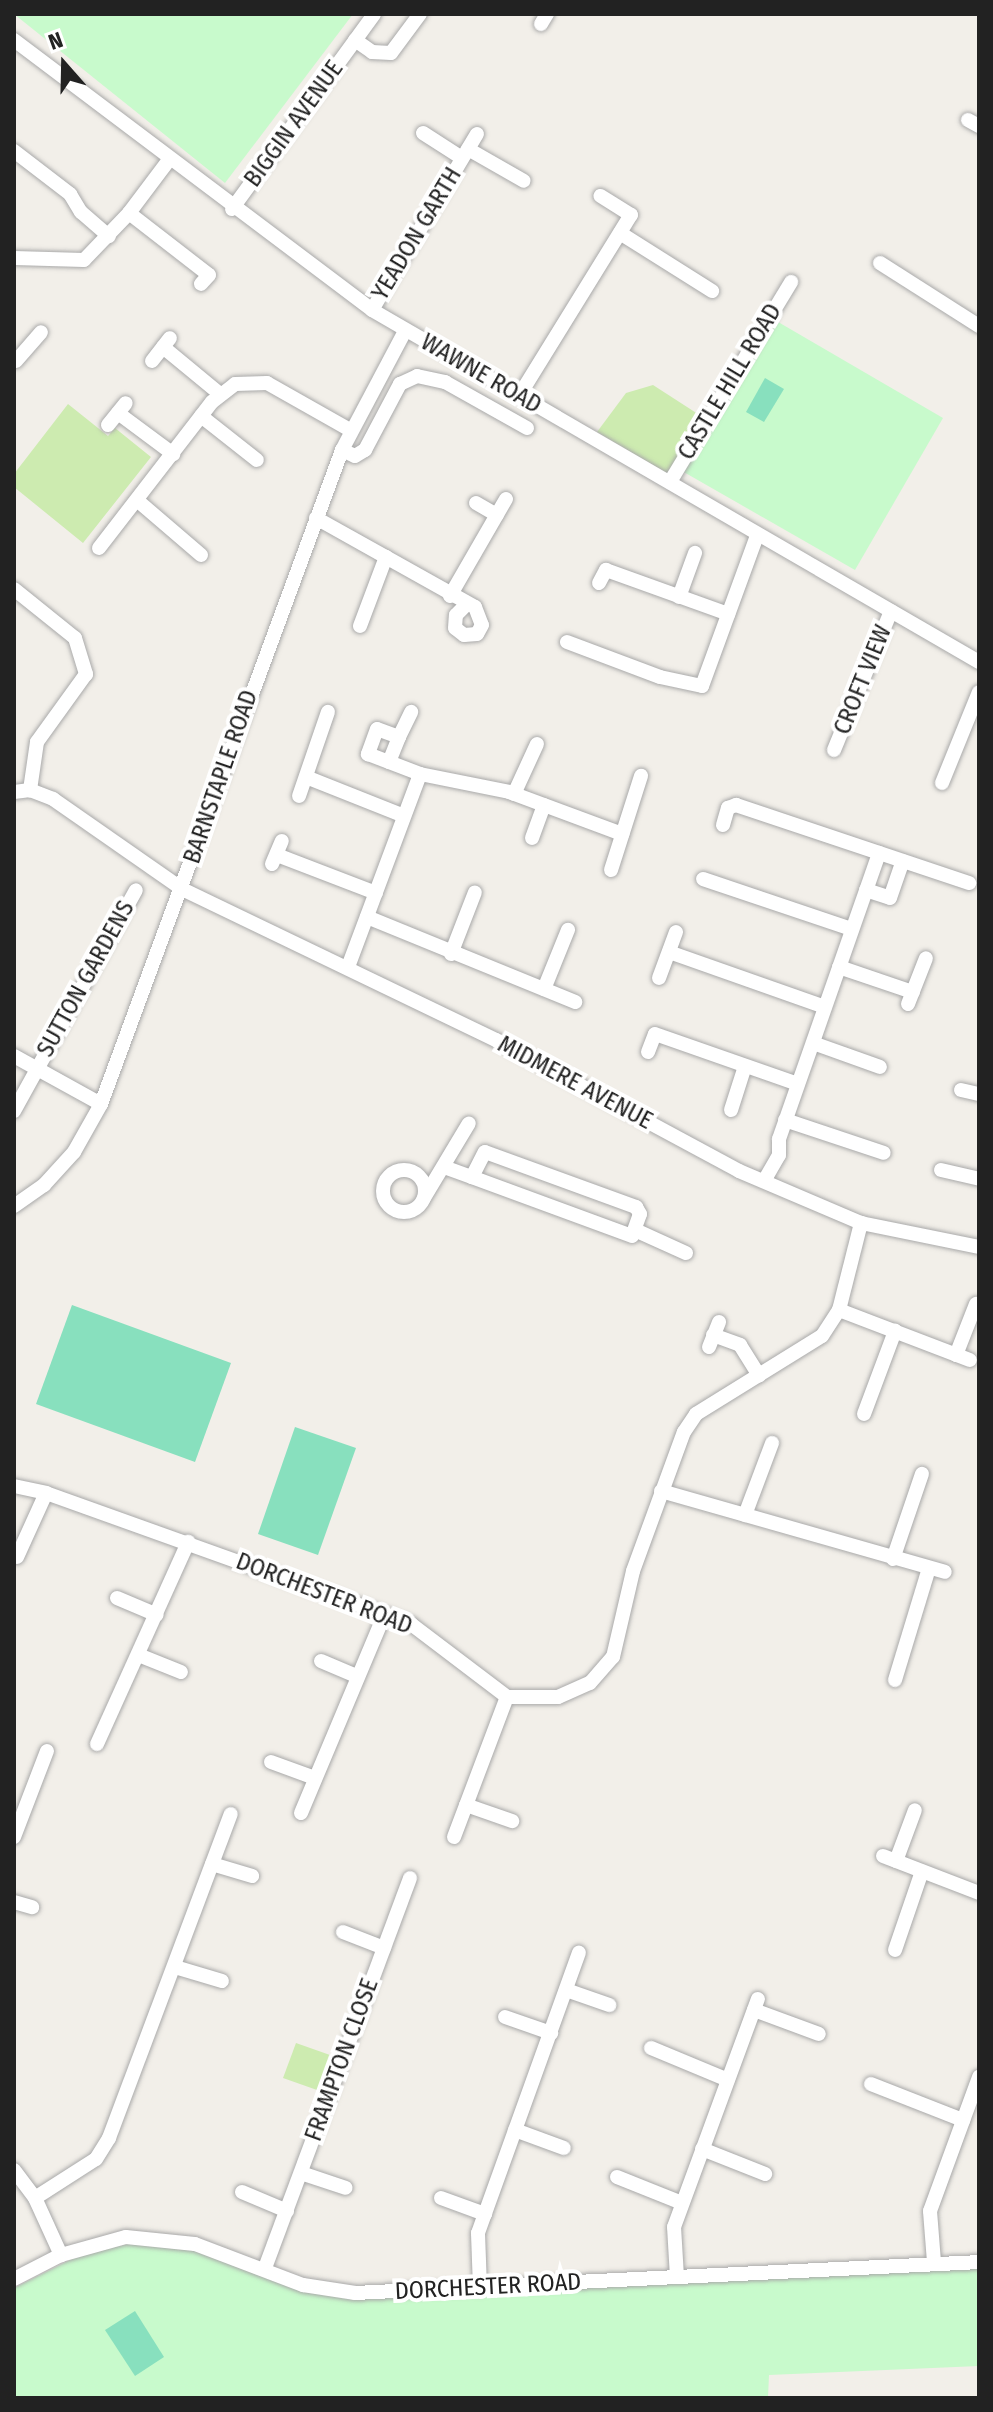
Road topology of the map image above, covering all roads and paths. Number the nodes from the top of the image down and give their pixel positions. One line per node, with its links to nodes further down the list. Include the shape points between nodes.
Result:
1 (374, 14): 4 (street, BIGGIN AVENUE)
2 (420, 14): 4 (street, BIGGIN AVENUE, via 391,53 372,52)
3 (14, 40): 9 (street, WAWNE ROAD)
4 (355, 40): 12 (street, BIGGIN AVENUE)
5 (423, 133): 8 (street, YEADON GARTH)
6 (477, 134): 8 (street, YEADON GARTH)
7 (14, 151): 15 (street, via 70,194 81,212)
8 (465, 154): 10 (street, YEADON GARTH); 21 (street, YEADON GARTH)
9 (169, 160): 12 (street, WAWNE ROAD); 13 (street)
10 (524, 181)
11 (600, 196): 14 (street, via 631,215)
12 (232, 209): 21 (street, WAWNE ROAD)
13 (129, 213): 15 (street); 19 (street, via 209,275)
14 (620, 233): 20 (street); 30 (street)
15 (109, 236): 16 (street, via 84,260)
16 (14, 258)
17 (880, 263): 22 (street)
18 (791, 282): 38 (street, CASTLE HILL ROAD)
19 (201, 284)
20 (712, 291)
21 (372, 310): 23 (street, WAWNE ROAD)
22 (979, 326)
23 (405, 331): 30 (street, WAWNE ROAD); 34 (street, BARNSTAPLE ROAD)
24 (41, 332): 26 (street)
25 (14, 336): 26 (street)
26 (27, 347): 27 (street)
27 (16, 361)
28 (152, 361): 29 (street, via 167,342)
29 (220, 394): 32 (street); 34 (street, via 247,381 267,383)
30 (519, 396): 38 (street, WAWNE ROAD)
31 (117, 414): 36 (street)
32 (201, 416): 36 (street); 37 (street)
33 (527, 428): 35 (street, via 445,382 417,376 400,384 365,450 355,456)
34 (350, 430): 35 (street, BARNSTAPLE ROAD)
35 (342, 450): 43 (street, BARNSTAPLE ROAD)
36 (173, 454): 40 (street)
37 (257, 460)
38 (670, 482): 44 (street, WAWNE ROAD)
39 (506, 499): 42 (street)
40 (138, 501): 45 (street); 47 (street)
41 (476, 503): 42 (street)
42 (497, 515): 51 (street)
43 (316, 518): 48 (street); 87 (street, BARNSTAPLE ROAD)
44 (757, 536): 54 (street, WAWNE ROAD); 55 (street)
45 (99, 548)
46 (695, 553): 52 (street)
47 (201, 555)
48 (386, 557): 51 (street); 56 (street)
49 (599, 583): 52 (street, via 606,570)
50 (14, 589): 72 (street, via 75,638 86,674 37,742)
51 (450, 596): 53 (street)
52 (679, 597): 55 (street)
53 (465, 606)
54 (891, 611): 58 (street, WAWNE ROAD); 66 (street, CROFT VIEW)
55 (728, 614): 57 (street, via 702,686 660,677)
56 (360, 626)
57 (567, 642)
58 (979, 662)
59 (979, 692): 62 (street)
60 (328, 712): 70 (street)
61 (411, 712): 63 (street)
62 (964, 733): 64 (street); 71 (street)
63 (399, 737): 67 (street); 67 (street, via 377,729 368,754)
64 (979, 739)
65 (537, 744): 74 (street)
66 (834, 750)
67 (389, 762): 68 (street)
68 (420, 774): 74 (street); 77 (street)
69 (641, 776): 79 (street)
70 (306, 777): 75 (street); 77 (street)
71 (942, 783)
72 (30, 790): 73 (street); 87 (street, MIDMERE AVENUE, via 53,799)
73 (14, 792)
74 (514, 794): 76 (street)
75 (299, 796)
76 (544, 805): 79 (street); 80 (street)
77 (404, 816): 91 (street)
78 (723, 825): 82 (street, via 728,808 736,805)
79 (622, 834): 84 (street)
80 (532, 838)
81 (277, 853): 91 (street)
82 (879, 853): 83 (street); 89 (street)
83 (903, 861): 86 (street); 89 (street, via 890,898)
84 (611, 870)
85 (703, 879): 93 (street)
86 (969, 883)
87 (182, 889): 99 (street, MIDMERE AVENUE); 114 (street, BARNSTAPLE ROAD)
88 (136, 890): 110 (street, SUTTON GARDENS)
89 (866, 890): 93 (street)
90 (475, 892): 97 (street)
91 (376, 893): 92 (street)
92 (367, 917): 97 (street); 99 (street)
93 (852, 929): 100 (street)
94 (568, 930): 102 (street)
95 (676, 932): 96 (street)
96 (669, 952): 101 (street); 104 (street)
97 (451, 954): 102 (street)
98 (926, 958): 100 (street, via 910,998)
99 (348, 967): 124 (street, MIDMERE AVENUE)
100 (839, 967): 104 (street)
101 (659, 978)
102 (544, 989): 103 (street)
103 (575, 1002)
104 (825, 1007): 105 (street)
105 (813, 1043): 109 (street); 111 (street)
106 (648, 1052): 108 (street, via 655,1034)
107 (14, 1056): 110 (street, SUTTON GARDENS)
108 (745, 1066): 111 (street); 115 (street)
109 (880, 1067)
110 (36, 1069): 114 (street, SUTTON GARDENS); 116 (street, SUTTON GARDENS)
111 (798, 1084): 117 (street)
112 (961, 1090): 113 (street)
113 (979, 1094)
114 (101, 1104): 126 (street, BARNSTAPLE ROAD, via 74,1152 44,1185)
115 (731, 1110)
116 (14, 1111)
117 (785, 1120): 119 (street); 124 (street, via 779,1155)
118 (469, 1123): 120 (street)
119 (884, 1153)
120 (444, 1167): 122 (street); 125 (street)
121 (941, 1170): 123 (street)
122 (472, 1177): 128 (street, via 632,1236); 128 (street, via 485,1152 636,1207 640,1214)
123 (979, 1179)
124 (764, 1181): 127 (street, MIDMERE AVENUE)
125 (424, 1198)
126 (14, 1206)
127 (861, 1223): 129 (street, MIDMERE AVENUE); 132 (street)
128 (635, 1230): 130 (street)
129 (979, 1247)
130 (686, 1253)
131 (973, 1303): 133 (street, via 963,1357)
132 (839, 1310): 133 (street); 135 (street, via 822,1336)
133 (895, 1331): 136 (street)
134 (714, 1335): 135 (street, via 740,1345)
135 (759, 1375): 140 (street, via 696,1414)
136 (864, 1414)
137 (772, 1443): 142 (street)
138 (922, 1474): 145 (street)
139 (14, 1486): 141 (street, DORCHESTER ROAD)
140 (661, 1491): 142 (street); 156 (street, via 633,1571 613,1657 602,1672 558,1697)
141 (46, 1493): 143 (street, DORCHESTER ROAD); 144 (street)
142 (745, 1515): 145 (street)
143 (188, 1542): 149 (street); 150 (street, DORCHESTER ROAD)
144 (17, 1557)
145 (893, 1559): 146 (street)
146 (929, 1568): 147 (street); 155 (street)
147 (945, 1572)
148 (117, 1598): 149 (street)
149 (157, 1615): 151 (street)
150 (384, 1616): 154 (street); 156 (street, DORCHESTER ROAD, via 411,1624)
151 (141, 1656): 153 (street); 157 (street)
152 (321, 1661): 154 (street)
153 (181, 1672)
154 (357, 1676): 160 (street)
155 (895, 1680)
156 (507, 1697): 162 (street)
157 (97, 1744)
158 (47, 1751): 161 (street)
159 (271, 1762): 160 (street)
160 (315, 1778): 164 (street)
161 (21, 1800): 167 (street)
162 (466, 1805): 166 (street); 168 (street)
163 (915, 1810): 170 (street, via 890,1858)
164 (301, 1813)
165 (231, 1814): 169 (street)
166 (512, 1821)
167 (14, 1837)
168 (454, 1837)
169 (212, 1864): 171 (street); 180 (street)
170 (922, 1871): 173 (street); 178 (street)
171 (252, 1876)
172 (410, 1878): 177 (street, FRAMPTON CLOSE)
173 (979, 1893)
174 (14, 1902): 175 (street)
175 (32, 1907)
176 (343, 1932): 177 (street, FRAMPTON CLOSE)
177 (384, 1948): 196 (street, FRAMPTON CLOSE)
178 (895, 1950)
179 (579, 1954): 182 (street)
180 (175, 1967): 181 (street); 201 (street, via 109,2138 96,2159)
181 (222, 1981)
182 (566, 1990): 183 (street); 185 (street)
183 (609, 2005)
184 (505, 2017): 185 (street)
185 (551, 2033): 192 (street)
186 (819, 2034): 188 (street, via 756,2004)
187 (651, 2048): 188 (street)
188 (728, 2080): 194 (street)
189 (871, 2084): 191 (street)
190 (978, 2086): 191 (street)
191 (963, 2120): 207 (street, via 930,2211)
192 (515, 2130): 193 (street); 205 (street)
193 (564, 2148)
194 (702, 2149): 197 (street); 203 (street)
195 (14, 2170): 201 (street)
196 (301, 2173): 199 (street, FRAMPTON CLOSE); 204 (street, FRAMPTON CLOSE)
197 (765, 2174)
198 (617, 2177): 203 (street)
199 (346, 2188)
200 (242, 2192): 204 (street)
201 (35, 2198): 206 (street)
202 (441, 2198): 205 (street)
203 (682, 2203): 210 (street, via 674,2227)
204 (287, 2211): 209 (street, FRAMPTON CLOSE)
205 (485, 2214): 212 (street, via 478,2233)
206 (61, 2255): 209 (street, DORCHESTER ROAD, via 126,2237 156,2237); 211 (street, DORCHESTER ROAD)
207 (934, 2262): 208 (street, DORCHESTER ROAD); 210 (street, DORCHESTER ROAD)
208 (979, 2262)
209 (265, 2268): 212 (street, DORCHESTER ROAD, via 303,2285 355,2293)
210 (677, 2277): 212 (street, DORCHESTER ROAD)
211 (14, 2279)
212 (480, 2288)

